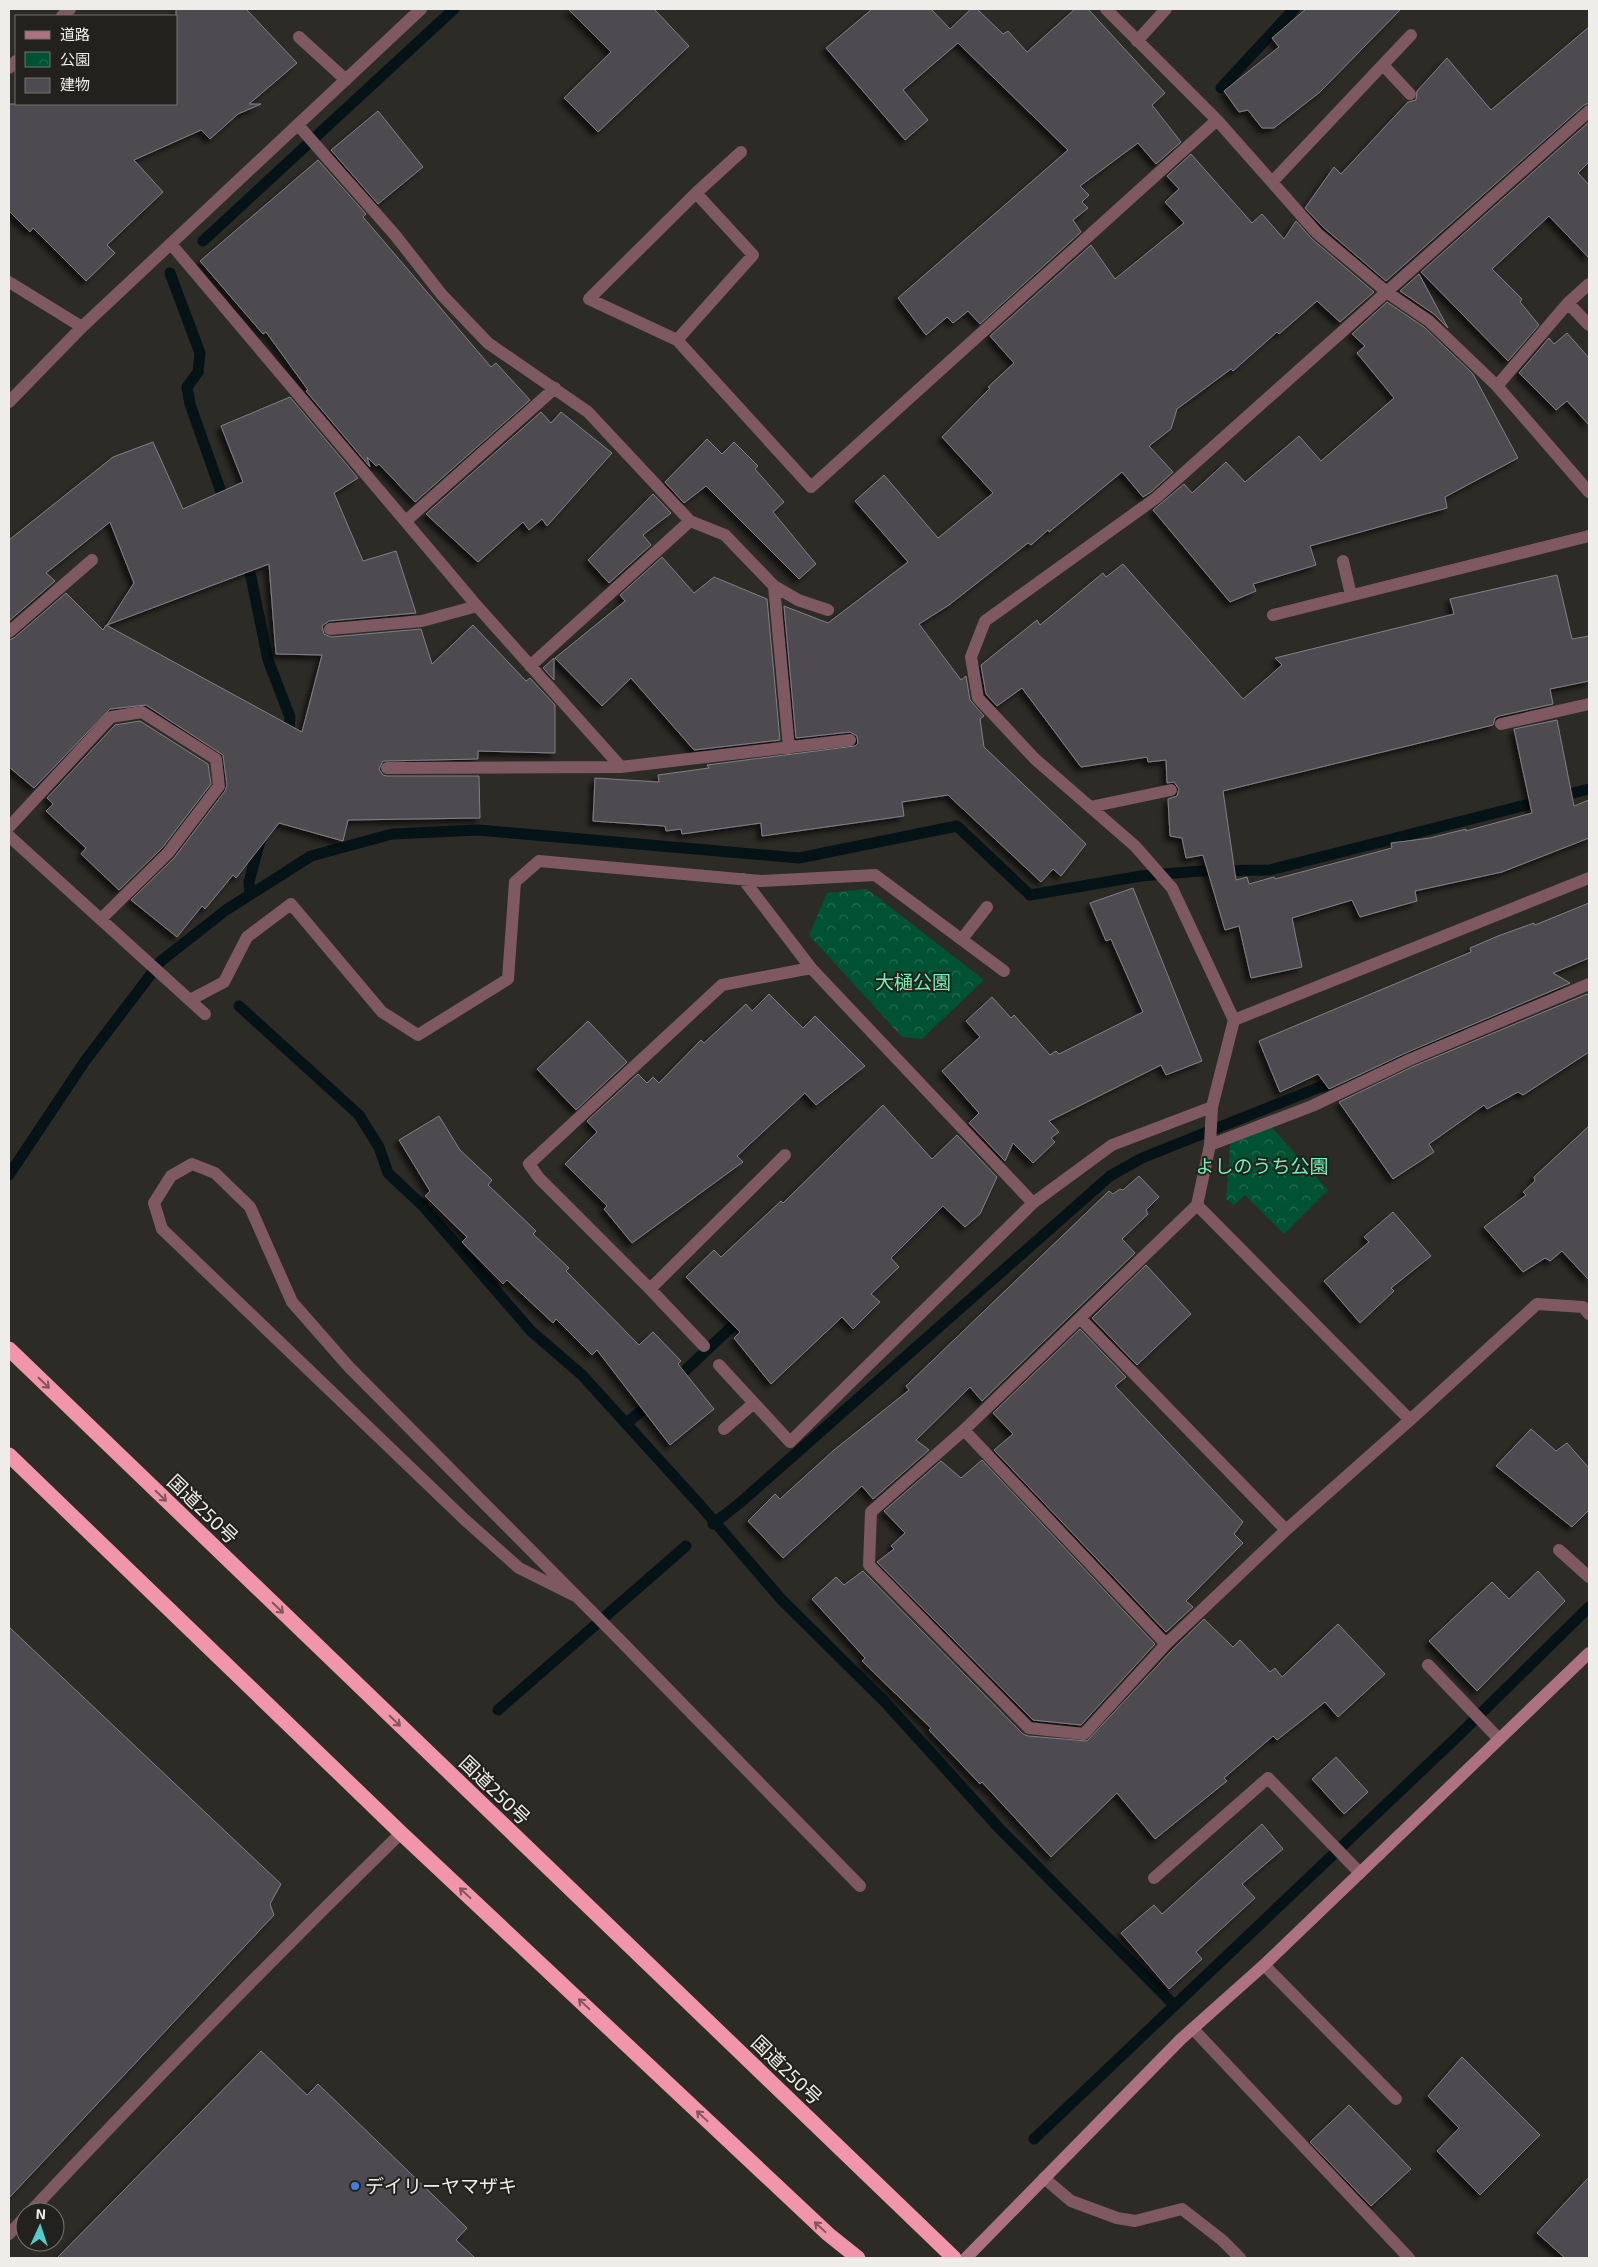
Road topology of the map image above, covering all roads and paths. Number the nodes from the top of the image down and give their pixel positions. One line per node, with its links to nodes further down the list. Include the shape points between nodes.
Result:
1 (422, 9): 8 (street)
2 (1106, 9): 6 (street)
3 (1166, 9): 6 (street)
4 (1412, 35): 7 (street)
5 (299, 37): 8 (street)
6 (1137, 41): 11 (street)
7 (1383, 65): 9 (street); 14 (street)
8 (346, 80): 12 (street)
9 (1410, 94)
10 (1589, 111): 19 (street)
11 (1217, 120): 14 (street); 23 (street, via 811,487)
12 (298, 125): 16 (street); 25 (street, via 395,235 442,295 488,343)
13 (741, 152): 15 (street)
14 (1273, 182): 19 (street, via 1317,233)
15 (696, 193): 23 (street, via 753,255); 23 (street, via 589,299)
16 (171, 244): 22 (street); 28 (street)
17 (9, 282): 22 (street)
18 (1589, 284): 20 (street)
19 (1388, 293): 24 (street, via 1429,321); 48 (street, via 1156,498 985,621 971,657 978,698 1035,759)
20 (1568, 303): 21 (street); 24 (street)
21 (1589, 325)
22 (82, 327): 26 (street)
23 (677, 340)
24 (1498, 386): 27 (street)
25 (555, 388): 28 (street); 29 (street, via 588,412)
26 (9, 402)
27 (1589, 492)
28 (407, 520): 35 (street)
29 (690, 520): 33 (street, via 725,535); 40 (street)
30 (1589, 536): 34 (street)
31 (92, 560): 39 (street)
32 (1343, 561): 34 (street)
33 (774, 586): 36 (street, via 798,600); 44 (street)
34 (1351, 595): 37 (street)
35 (477, 606): 38 (street, via 422,621); 40 (street)
36 (828, 610)
37 (1273, 615)
38 (330, 629)
39 (9, 632)
40 (530, 666): 45 (street)
41 (1589, 704): 42 (street)
42 (1501, 724)
43 (850, 740): 44 (street)
44 (789, 748): 45 (street)
45 (620, 767): 46 (street)
46 (387, 768)
47 (1171, 790): 48 (street)
48 (1090, 807): 61 (street, via 1135,846 1172,888)
49 (9, 827): 54 (street, via 111,718 142,712 216,759 219,786 168,853)
50 (9, 836): 54 (street)
51 (1589, 878): 61 (street)
52 (744, 879): 55 (street, via 761,881 875,875); 56 (street); 59 (street, via 539,860 515,882 508,979 418,1035 382,1012 291,904 247,937 224,982)
53 (987, 907): 55 (street)
54 (101, 919): 59 (street)
55 (962, 939): 57 (street)
56 (811, 968): 65 (street); 67 (street, via 722,985 529,1164 539,1178)
57 (1004, 970)
58 (1589, 984): 63 (street, via 1411,1059 1312,1106)
59 (190, 1000): 60 (street)
60 (205, 1014)
61 (1234, 1020): 62 (street)
62 (1212, 1107): 63 (street); 65 (street, via 1112,1145)
63 (1210, 1140): 66 (street)
64 (785, 1155): 67 (street)
65 (1033, 1203): 73 (street, via 790,1442)
66 (1197, 1205): 69 (street); 74 (street)
67 (650, 1289): 70 (street)
68 (1589, 1314): 74 (street, via 1583,1307 1537,1304)
69 (1081, 1319): 76 (street); 78 (street)
70 (704, 1346)
71 (9, 1349): 96 (highway, 国道250号, one-way to 96)
72 (719, 1365): 73 (street)
73 (754, 1403): 75 (street)
74 (1410, 1420): 78 (street)
75 (724, 1429)
76 (964, 1430): 82 (street); 82 (street, via 871,1512 868,1565 1028,1728 1084,1734)
77 (9, 1455): 86 (highway)
78 (1286, 1530): 82 (street)
79 (1559, 1550): 80 (street)
80 (1589, 1577)
81 (573, 1595): 81 (street, via 349,1367 292,1302 250,1207 215,1173 192,1164 171,1176 154,1203 162,1229 519,1568); 89 (street)
82 (1166, 1644)
83 (1589, 1653): 85 (street)
84 (1428, 1665): 85 (street)
85 (1499, 1739): 87 (street)
86 (402, 1833): 94 (street, via 133,2102); 95 (highway, one-way to 86, via 828,2234)
87 (1360, 1873): 88 (street, via 1268,1778); 90 (street)
88 (1154, 1878)
89 (860, 1886)
90 (1264, 1964): 91 (street); 92 (street)
91 (1193, 2029): 93 (street); 99 (street)
92 (1396, 2099)
93 (1044, 2178): 97 (street); 98 (street, via 1071,2202 1116,2218 1135,2221 1182,2209)
94 (39, 2202)
95 (858, 2258)
96 (954, 2258)
97 (966, 2258)
98 (1240, 2258)
99 (1409, 2258)

